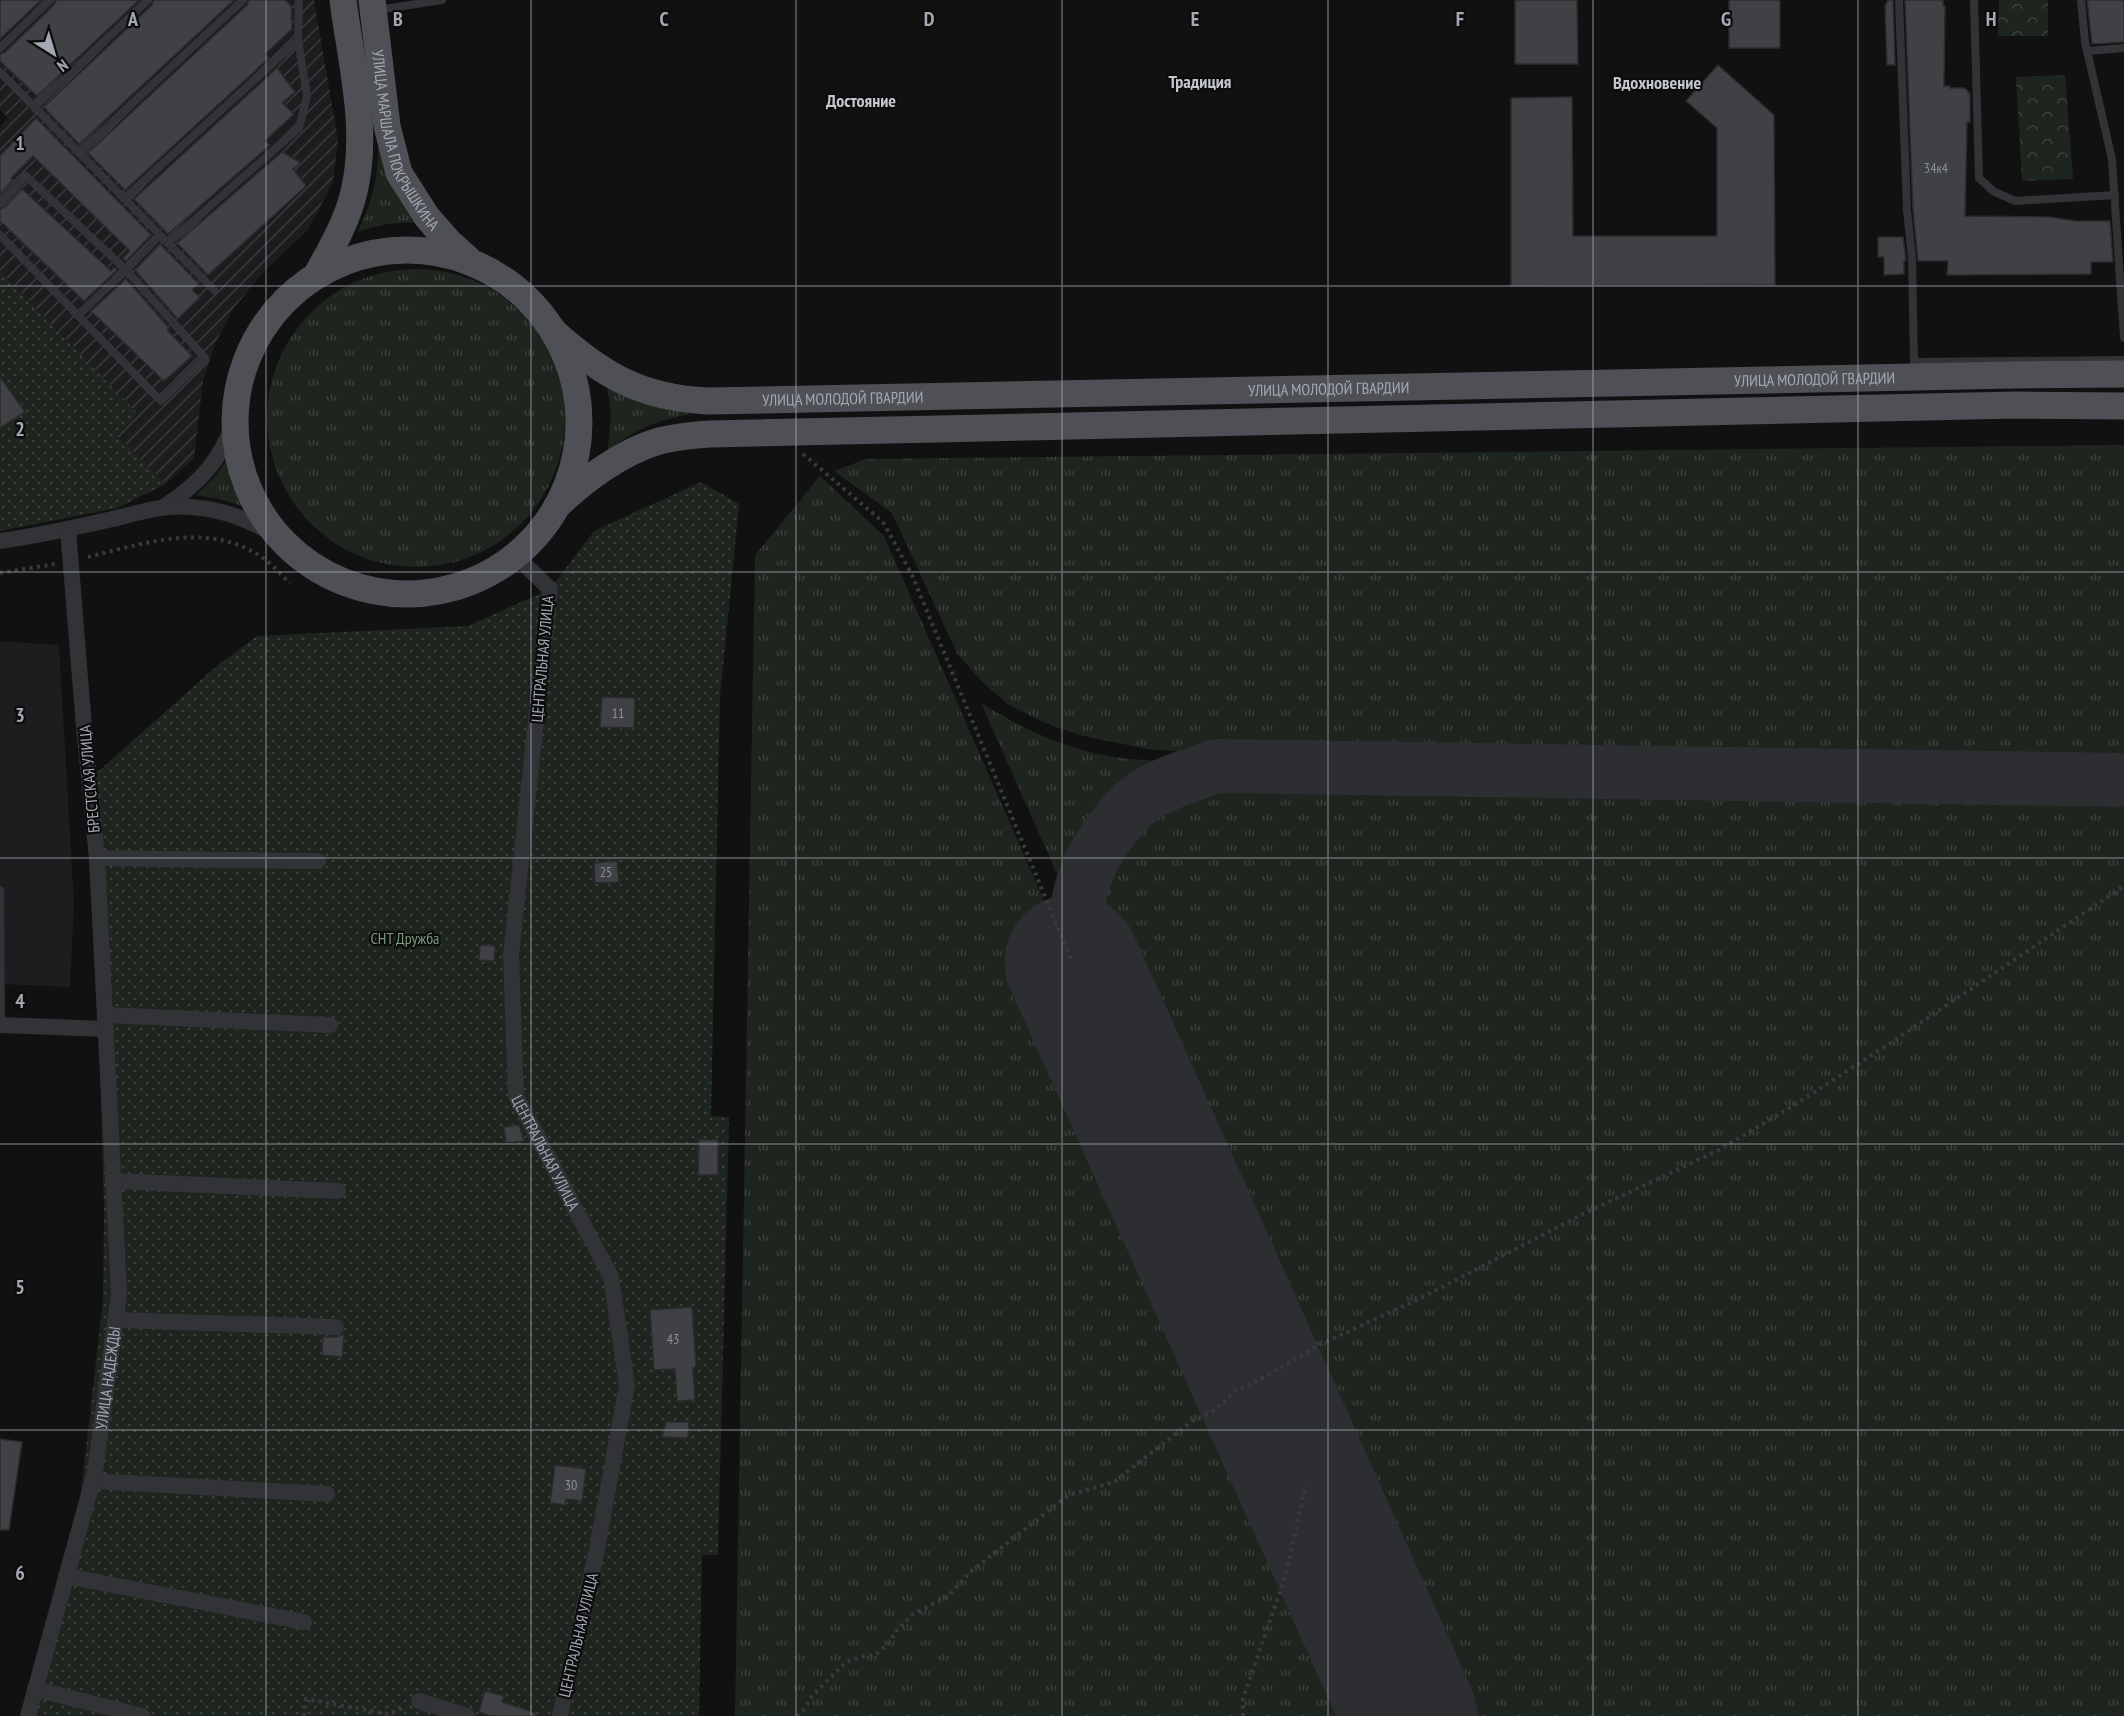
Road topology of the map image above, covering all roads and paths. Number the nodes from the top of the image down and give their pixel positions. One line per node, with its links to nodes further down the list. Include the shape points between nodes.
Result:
1 (50, 0): 12 (lane)
2 (148, 0): 16 (lane)
3 (243, 0): 17 (lane)
4 (299, 0): 11 (lane)
5 (343, 0): 26 (main road, УЛИЦА МАРШАЛА ПОКРЫШКИНА, via 360,129 359,161 350,206)
6 (442, 0): 10 (lane)
7 (1899, 0): 32 (lane)
8 (1974, 0): 18 (lane, via 1979,178 1993,191 2015,201)
9 (2081, 0): 14 (lane)
10 (373, 5): 24 (main road, УЛИЦА МАРШАЛА ПОКРЫШКИНА, via 387,126 399,173 427,218)
11 (298, 40): 19 (lane); 23 (lane, via 307,96 299,128)
12 (0, 48)
13 (2124, 48): 14 (lane)
14 (2088, 51): 18 (lane, via 2112,159)
15 (0, 72): 16 (lane)
16 (34, 107): 17 (lane)
17 (79, 153): 19 (lane)
18 (2115, 195): 30 (lane)
19 (124, 198): 22 (lane)
20 (0, 203): 25 (lane, via 26,176)
21 (0, 235): 28 (lane)
22 (160, 235): 23 (lane); 25 (lane)
23 (168, 243): 27 (lane)
24 (472, 262): 26 (main road, via 430,251 387,251 345,261); 29 (main road, via 526,297)
25 (126, 270): 28 (lane); 28 (lane, via 205,358 161,401)
26 (316, 276): 35 (main road, via 283,303 257,338 241,377)
27 (214, 290)
28 (78, 315)
29 (553, 331): 32 (main road, УЛИЦА МОЛОДОЙ ГВАРДИИ, via 577,353 620,380 650,393 708,401); 37 (main road, via 571,370 579,412 576,455)
30 (2124, 338)
31 (2124, 360): 32 (lane)
32 (1915, 369): 33 (main road, УЛИЦА МОЛОДОЙ ГВАРДИИ)
33 (2124, 374)
34 (2124, 406): 37 (main road, УЛИЦА МОЛОДОЙ ГВАРДИИ, via 2016,405 710,434 659,441 639,449 584,482)
35 (235, 420): 38 (street, via 214,464 185,493); 40 (main road, via 246,484)
36 (796, 448): 50 (path, via 884,522 912,574)
37 (557, 506): 42 (main road)
38 (164, 507): 39 (street); 40 (street, via 189,506 232,514)
39 (68, 529): 41 (street); 43 (street, БРЕСТСКАЯ УЛИЦА)
40 (280, 538): 42 (main road, via 332,577 394,593 458,586)
41 (0, 541)
42 (515, 555): 69 (street, ЦЕНТРАЛЬНАЯ УЛИЦА, via 550,589 511,955 516,1096 611,1277 627,1385 597,1549)
43 (72, 561): 44 (path); 45 (path, via 172,537 209,537 260,556); 46 (street, БРЕСТСКАЯ УЛИЦА)
44 (0, 573)
45 (290, 583)
46 (96, 858): 47 (street); 51 (street, БРЕСТСКАЯ УЛИЦА)
47 (318, 861)
48 (2124, 886): 70 (path, via 1892,1042 1717,1151 1583,1214 1423,1298 1319,1345 1236,1390 1215,1410 1192,1421 1114,1482 1069,1495 970,1572 949,1596 913,1614 875,1655 846,1662)
49 (0, 890): 52 (lane)
50 (1072, 962)
51 (106, 1022): 52 (street); 53 (street); 54 (street, УЛИЦА НАДЕЖДЫ)
52 (1, 1025)
53 (330, 1025)
54 (113, 1181): 55 (street); 56 (street, УЛИЦА НАДЕЖДЫ, via 119,1293)
55 (338, 1191)
56 (115, 1320): 57 (street); 58 (street, УЛИЦА НАДЕЖДЫ)
57 (336, 1327)
58 (92, 1481): 60 (street); 61 (street, УЛИЦА НАДЕЖДЫ)
59 (1306, 1485): 71 (path, via 1285,1577 1243,1699)
60 (327, 1494)
61 (66, 1576): 62 (street); 63 (street, УЛИЦА НАДЕЖДЫ)
62 (304, 1622)
63 (35, 1689): 65 (street, УЛИЦА НАДЕЖДЫ); 66 (street)
64 (419, 1701): 67 (path, via 388,1714 306,1699); 68 (street)
65 (27, 1716)
66 (142, 1716)
67 (303, 1716)
68 (467, 1716)
69 (560, 1716)
70 (797, 1716)
71 (1243, 1716)

